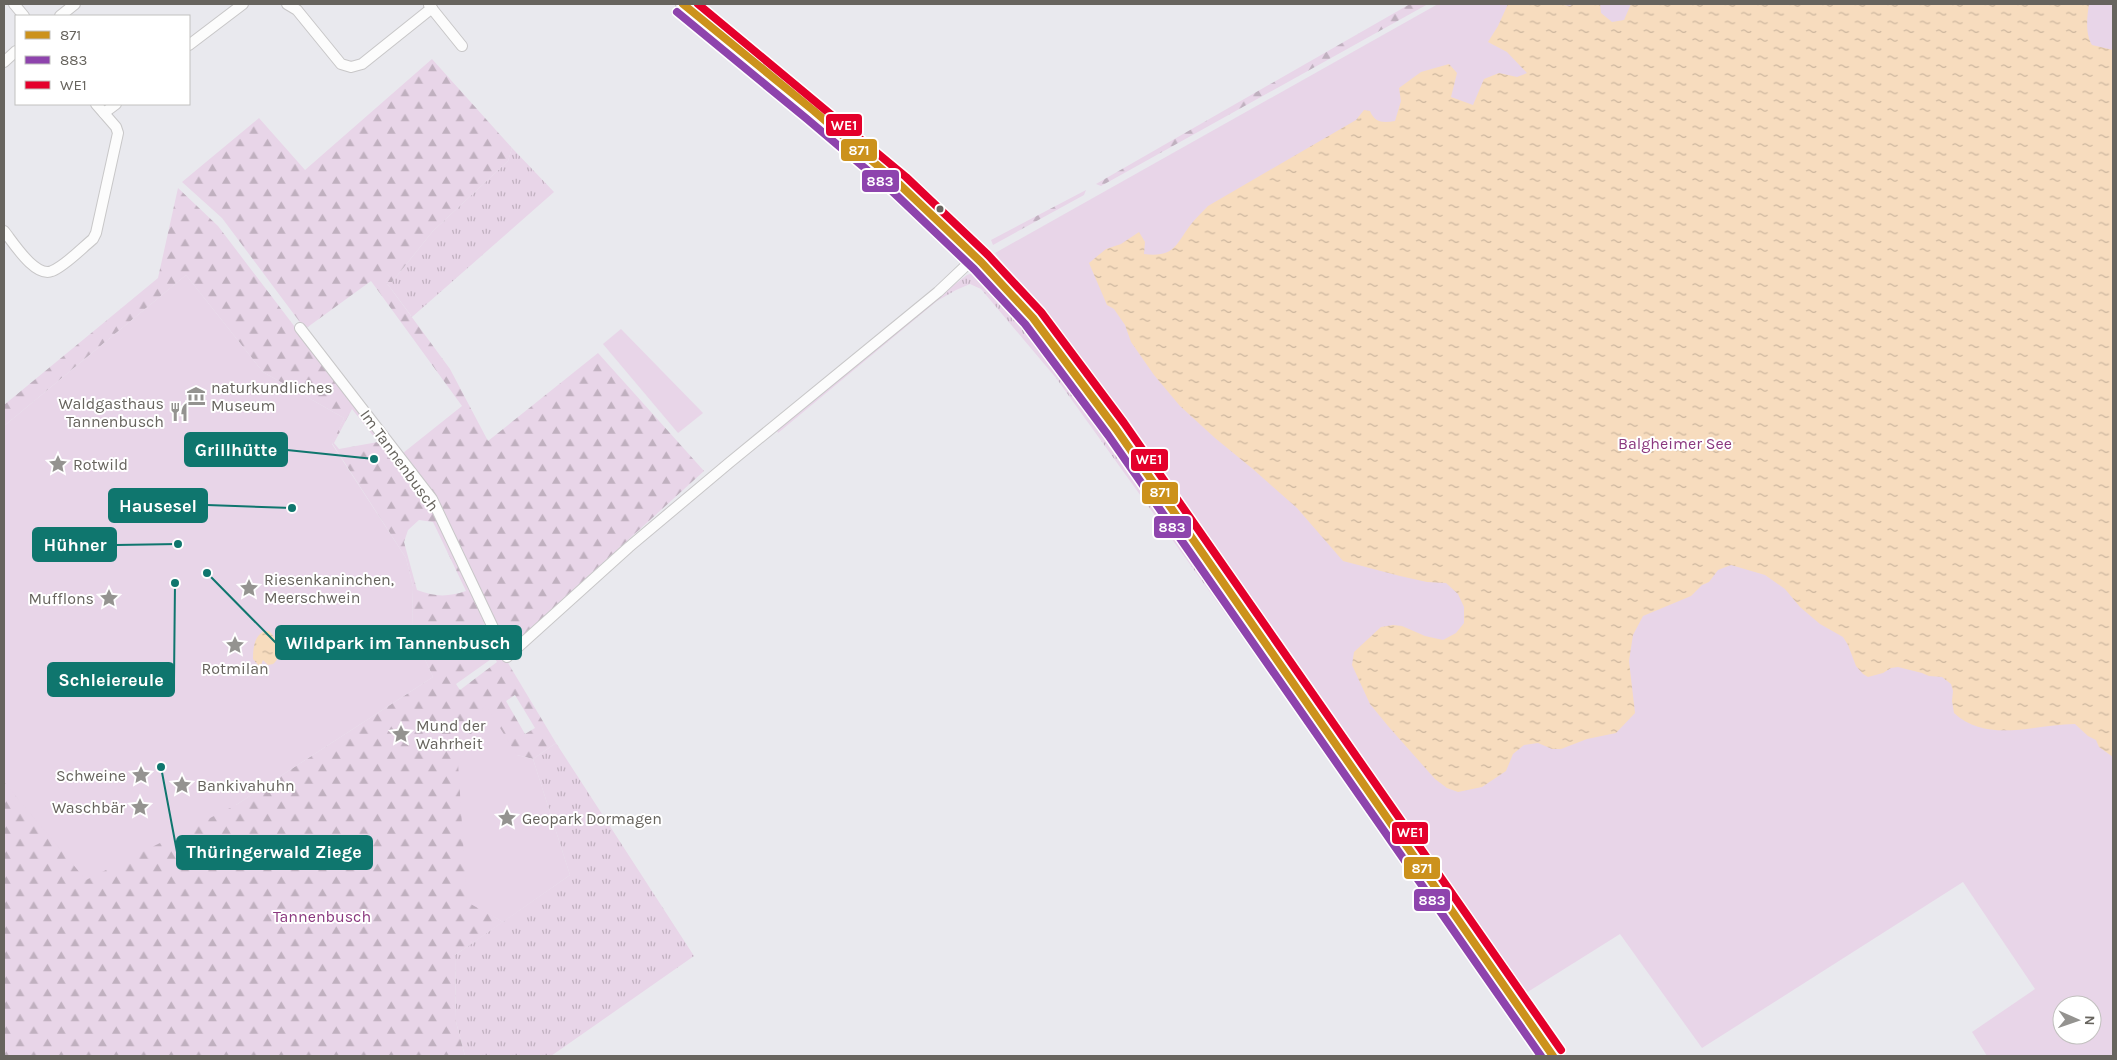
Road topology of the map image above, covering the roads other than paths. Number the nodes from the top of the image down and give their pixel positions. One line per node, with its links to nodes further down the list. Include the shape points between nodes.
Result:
1 (14, 4): 7 (street)
2 (76, 4): 8 (street)
3 (244, 4): 9 (street)
4 (287, 4): 6 (street, via 297,10 341,64 350,67 362,64)
5 (683, 4): 17 (main road, via 872,162)
6 (430, 6): 10 (street)
7 (23, 15)
8 (61, 15)
9 (190, 44)
10 (462, 46)
11 (15, 52): 12 (street)
12 (4, 62)
13 (97, 105): 15 (street)
14 (115, 105): 15 (street)
15 (104, 113): 16 (street, via 118,134 93,239 54,271 44,272 36,269)
16 (4, 231)
17 (976, 257): 18 (street, Im Tannenbusch, via 629,547 507,657 432,499); 19 (main road, via 1020,303 1084,385)
18 (300, 328)
19 (1553, 1056)

